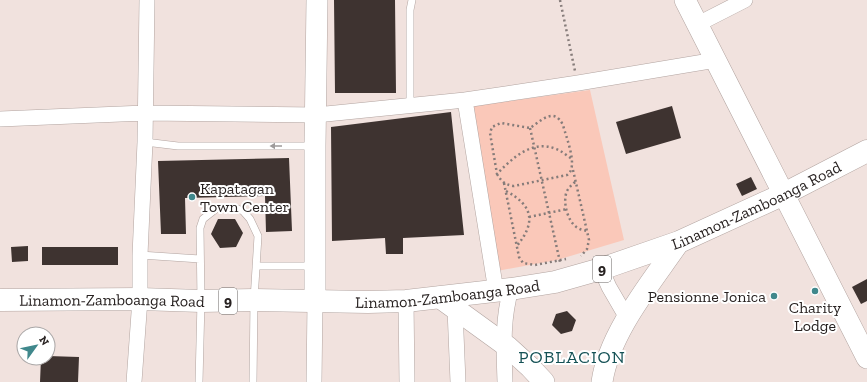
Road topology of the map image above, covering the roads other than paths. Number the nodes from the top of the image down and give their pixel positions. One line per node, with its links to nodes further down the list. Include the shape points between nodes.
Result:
1 (146, 0): 10 (street)
2 (318, 0): 11 (street)
3 (412, 0): 9 (lane)
4 (685, 0): 6 (street)
5 (745, 0): 6 (street)
6 (698, 24): 7 (street)
7 (716, 60): 8 (street); 16 (street)
8 (465, 100): 9 (street); 23 (street)
9 (410, 105): 11 (street)
10 (145, 113): 11 (street); 12 (street); 13 (street)
11 (316, 114): 14 (street)
12 (0, 118)
13 (145, 142): 14 (lane, one-way to 13, via 178,146); 18 (street)
14 (315, 146): 21 (street)
15 (867, 151): 16 (highway, Linamon-Zamboanga Road / 9)
16 (784, 194): 17 (highway, Linamon-Zamboanga Road / 9); 33 (street)
17 (679, 242): 22 (highway, Linamon-Zamboanga Road / 9); 31 (street)
18 (140, 255): 19 (lane); 24 (street)
19 (200, 259): 20 (lane, via 200,228 203,219 217,208 235,208 250,219 258,236); 27 (lane)
20 (256, 266): 21 (lane); 26 (lane)
21 (315, 266): 29 (street)
22 (601, 269): 23 (highway, Linamon-Zamboanga Road / 9, via 562,270); 31 (street)
23 (504, 290): 30 (highway, Linamon-Zamboanga Road / 9); 32 (street, via 507,304)
24 (140, 299): 25 (highway, Linamon-Zamboanga Road / 9); 27 (highway, Linamon-Zamboanga Road / 9); 34 (street)
25 (0, 300)
26 (254, 300): 27 (highway, Linamon-Zamboanga Road / 9); 29 (highway, Linamon-Zamboanga Road / 9); 36 (lane)
27 (201, 301): 35 (lane)
28 (406, 301): 29 (highway, Linamon-Zamboanga Road / 9); 30 (highway, Linamon-Zamboanga Road / 9); 38 (street)
29 (315, 302): 37 (street)
30 (447, 303): 32 (street); 39 (street)
31 (627, 318): 42 (street, via 611,347)
32 (504, 345): 40 (street); 41 (street)
33 (867, 358)
34 (134, 382)
35 (199, 382)
36 (253, 382)
37 (314, 382)
38 (407, 382)
39 (458, 382)
40 (505, 382)
41 (544, 382)
42 (602, 382)

